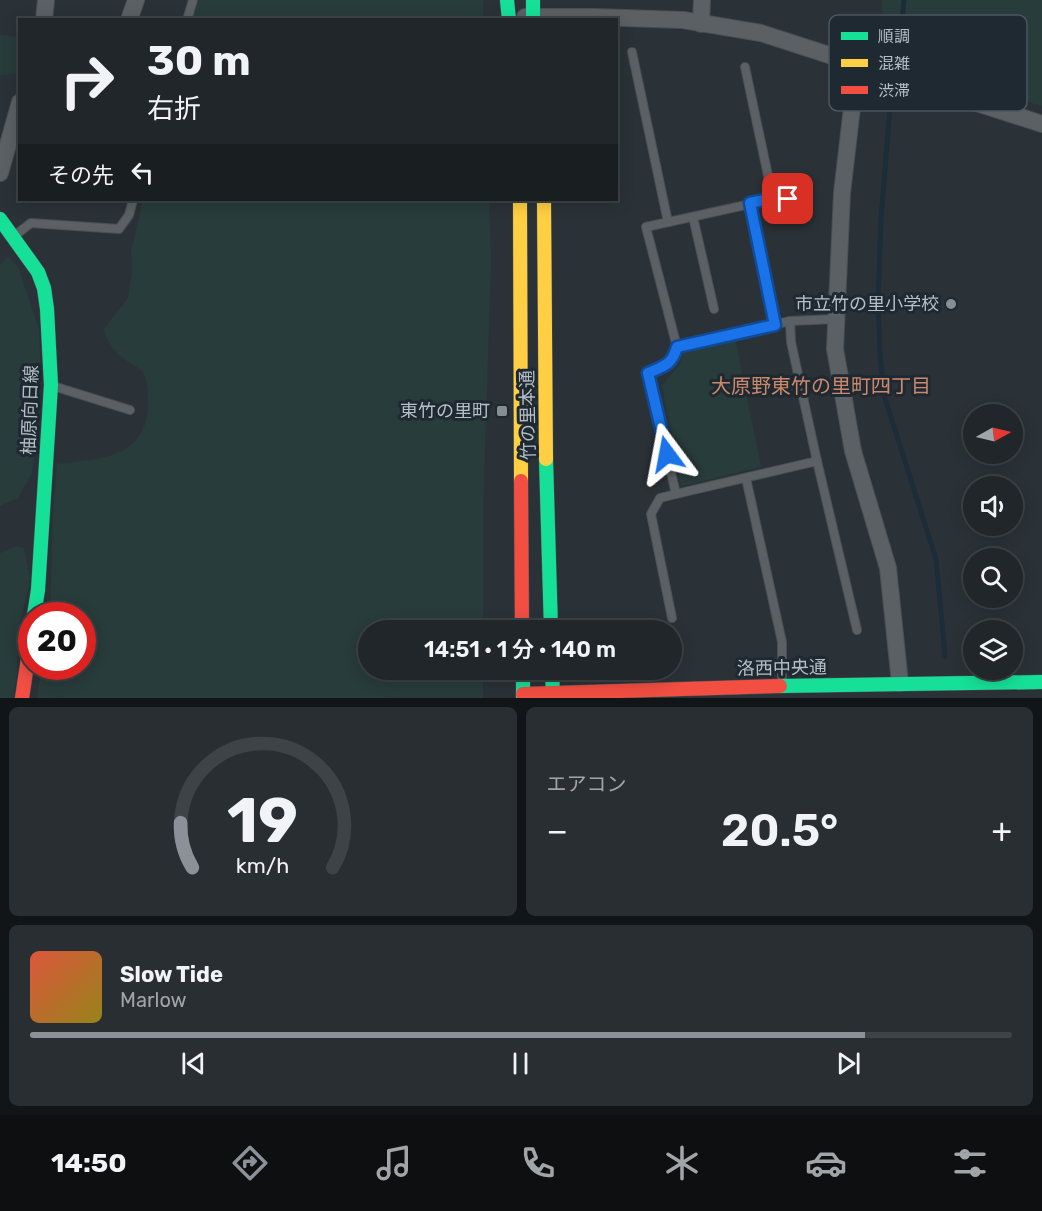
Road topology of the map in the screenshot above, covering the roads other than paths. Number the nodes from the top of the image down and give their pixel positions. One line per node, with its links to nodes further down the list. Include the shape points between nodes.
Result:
1 (46, 0): 7 (street)
2 (135, 0): 8 (street)
3 (193, 0): 9 (lane)
4 (507, 0): 10 (street)
5 (702, 0): 12 (street)
6 (533, 12): 11 (street); 12 (street)
7 (44, 18)
8 (130, 18)
9 (188, 18)
10 (509, 18)
11 (512, 18)
12 (701, 24): 14 (street, via 761,33)
13 (632, 52): 29 (lane)
14 (829, 56)
15 (745, 67): 21 (lane)
16 (18, 111): 20 (street)
17 (852, 111): 32 (street, via 842,193)
18 (1001, 111): 19 (street)
19 (1042, 124)
20 (0, 173)
21 (773, 198): 22 (lane); 26 (lane)
22 (802, 199)
23 (133, 201): 30 (lane, via 119,230 31,223)
24 (520, 201): 43 (street, 竹の里本通)
25 (544, 201): 44 (street, 竹の里本通)
26 (750, 203): 27 (lane); 34 (lane)
27 (693, 217): 29 (lane); 31 (lane)
28 (0, 219): 30 (street, 柚原向日線)
29 (668, 222): 35 (lane, via 646,227)
30 (13, 237): 36 (street, 柚原向日線, via 38,272 44,288)
31 (714, 309)
32 (837, 319): 33 (lane); 50 (street, via 835,349 853,451 888,568)
33 (790, 321): 34 (lane); 38 (lane)
34 (775, 325): 35 (lane)
35 (677, 347): 40 (lane, via 666,366 648,373)
36 (51, 385): 37 (lane); 41 (street, 柚原向日線)
37 (130, 410)
38 (817, 462): 39 (lane); 45 (lane)
39 (746, 478): 40 (lane); 51 (lane, via 782,642)
40 (676, 494): 42 (lane, via 660,498 651,514)
41 (36, 602)
42 (672, 618)
43 (522, 620)
44 (552, 620)
45 (857, 630)
46 (25, 680): 54 (street)
47 (523, 680): 52 (street)
48 (552, 680): 53 (street)
49 (1042, 682): 50 (street, 洛西中央通)
50 (900, 683): 51 (street, 洛西中央通, via 883,687)
51 (782, 686): 53 (street, 洛西中央通)
52 (523, 696): 53 (street, 洛西中央通)
53 (553, 696)
54 (22, 698)

